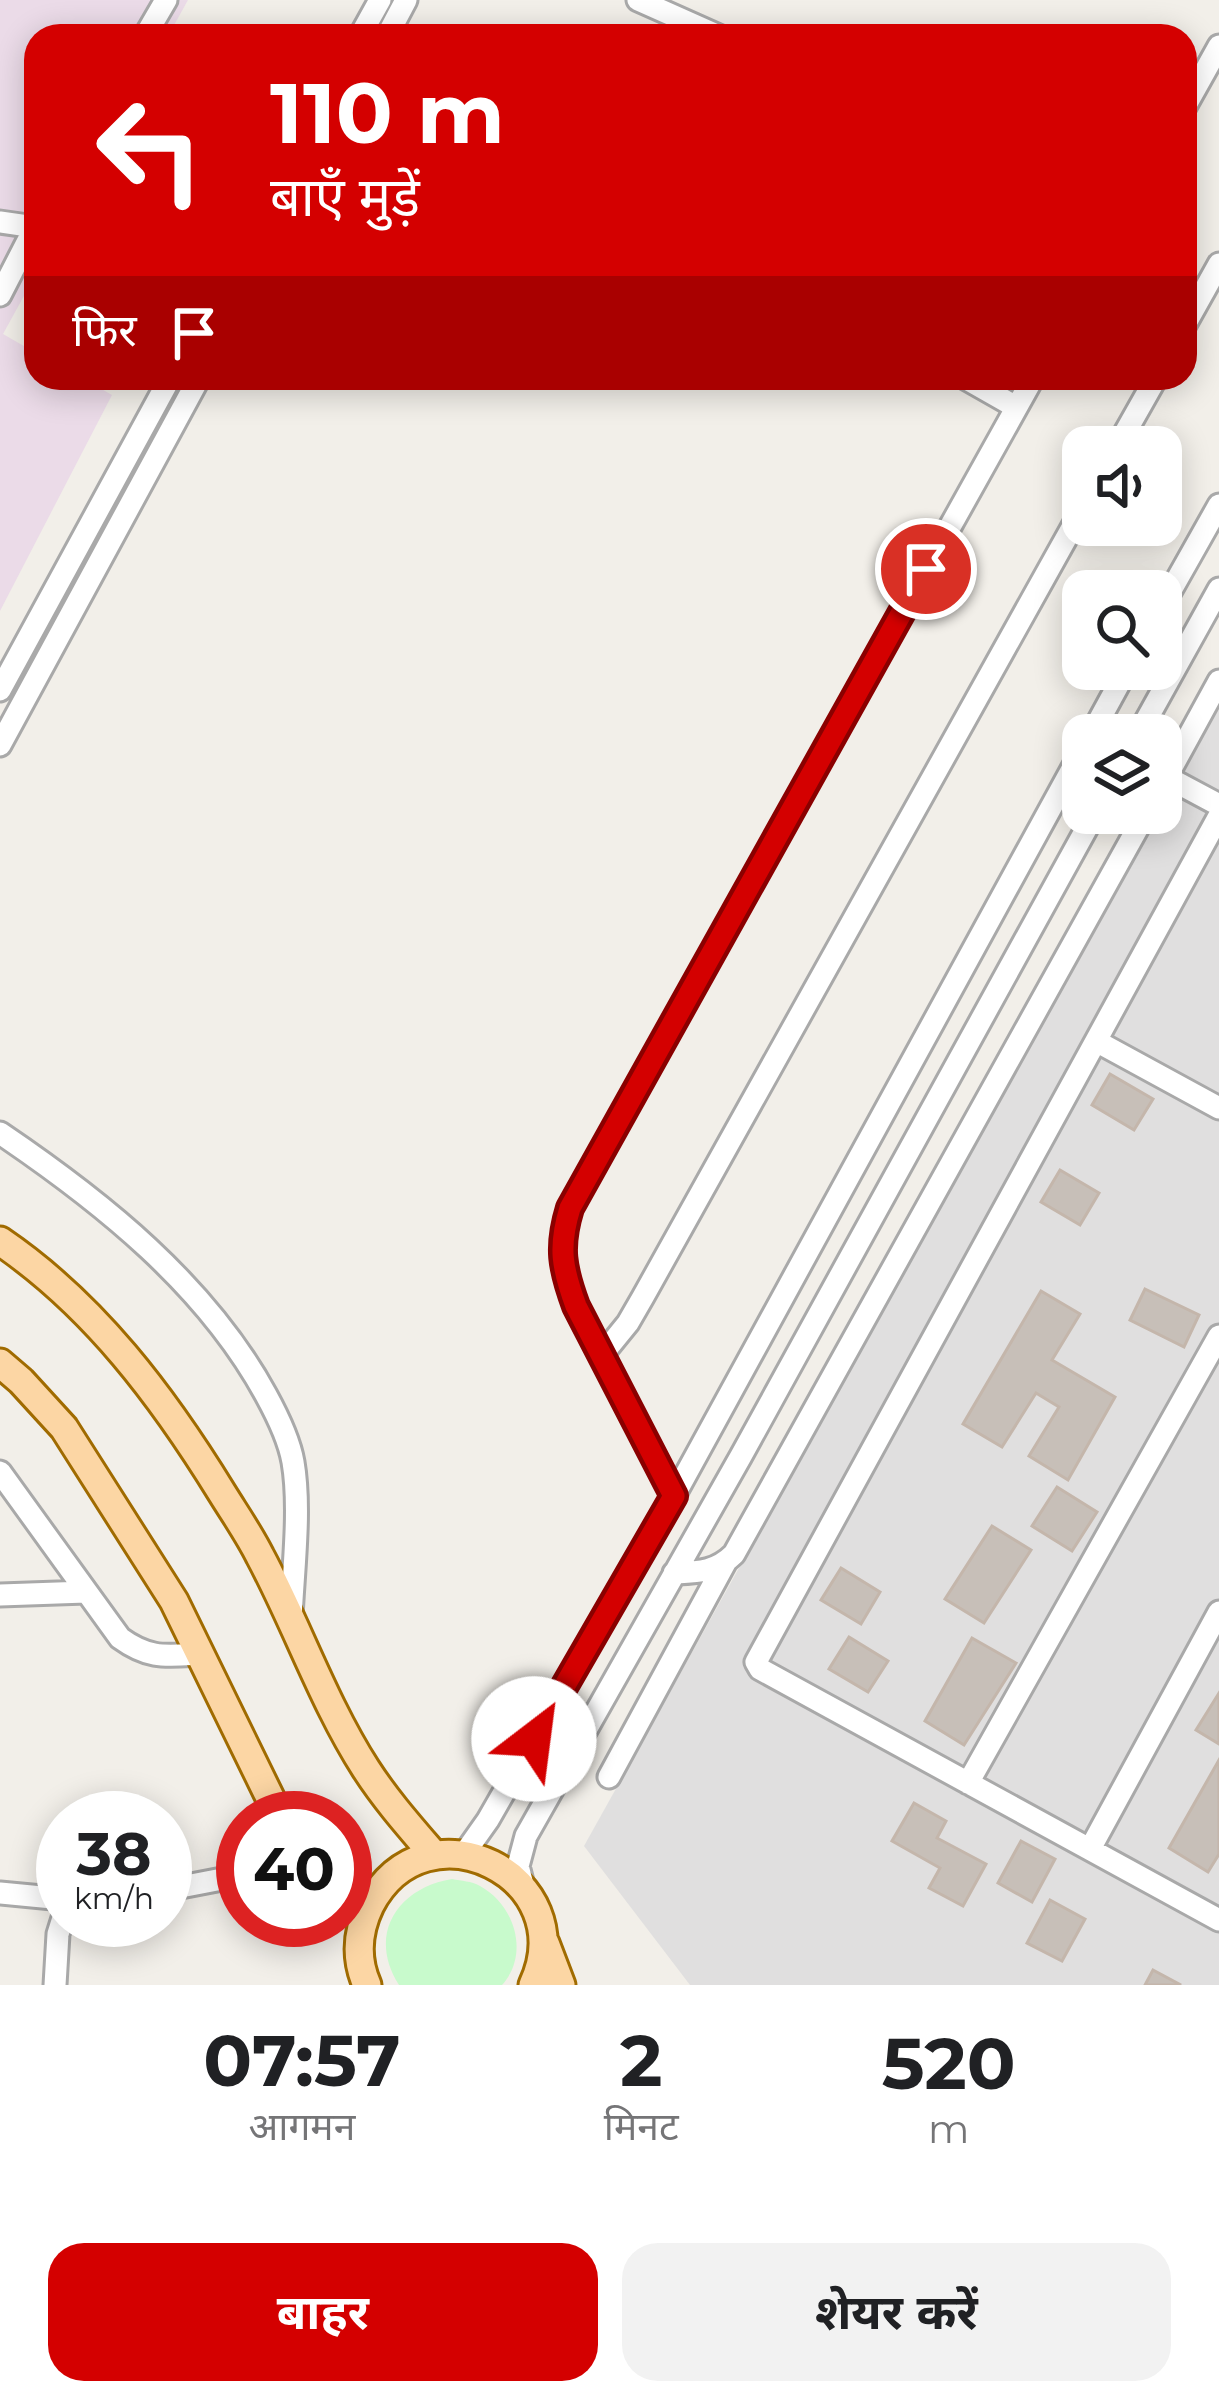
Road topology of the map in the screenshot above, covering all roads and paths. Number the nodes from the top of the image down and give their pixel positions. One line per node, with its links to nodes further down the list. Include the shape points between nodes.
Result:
1 (638, 0): 2 (street)
2 (692, 24)
3 (1219, 46): 4 (street)
4 (1197, 85)
5 (24, 248): 7 (street)
6 (1219, 264): 8 (street)
7 (0, 295)
8 (1197, 303)
9 (163, 390): 21 (street)
10 (192, 390): 23 (street)
11 (986, 390): 14 (street)
12 (1026, 390): 14 (street)
13 (1149, 390): 15 (street)
14 (1016, 407): 36 (street, via 570,1208 565,1276)
15 (1129, 426)
16 (1219, 505): 18 (street)
17 (1062, 546): 36 (street, via 644,1297)
18 (1182, 571)
19 (1219, 589): 22 (street)
20 (1219, 682): 24 (street)
21 (0, 690)
22 (1150, 714)
23 (0, 745)
24 (1182, 746)
25 (1062, 787): 39 (street)
26 (1182, 788): 27 (street)
27 (1219, 805)
28 (1219, 816): 31 (street)
29 (1083, 834): 41 (street)
30 (1134, 834): 40 (street)
31 (1096, 1041): 32 (street); 48 (street, via 756,1661)
32 (1219, 1108)
33 (0, 1133): 45 (street, via 159,1258 257,1379 293,1461)
34 (0, 1241): 45 (main road, via 84,1310 171,1414)
35 (1219, 1336): 48 (street)
36 (602, 1355): 39 (street)
37 (0, 1363): 46 (main road, via 64,1428)
38 (0, 1472): 42 (street)
39 (674, 1496): 51 (street)
40 (724, 1563): 41 (street); 47 (street)
41 (674, 1573): 53 (street, via 526,1836 518,1866)
42 (86, 1592): 43 (street); 46 (street, via 137,1651)
43 (0, 1595)
44 (1219, 1612): 50 (street)
45 (291, 1620): 52 (main road, via 364,1767)
46 (200, 1654): 49 (main road)
47 (609, 1777)
48 (968, 1783): 50 (street)
49 (267, 1791)
50 (1090, 1850): 57 (street)
51 (464, 1854): 52 (main road); 53 (main road)
52 (434, 1855): 56 (main road, via 397,1871)
53 (524, 1889): 58 (main road)
54 (0, 1893): 55 (street)
55 (36, 1896)
56 (372, 1902)
57 (1219, 1920)
58 (543, 1939): 63 (main road); 64 (main road)
59 (57, 1947): 61 (street)
60 (359, 1947): 62 (main road)
61 (55, 1985)
62 (368, 1985)
63 (533, 1985)
64 (561, 1985)

